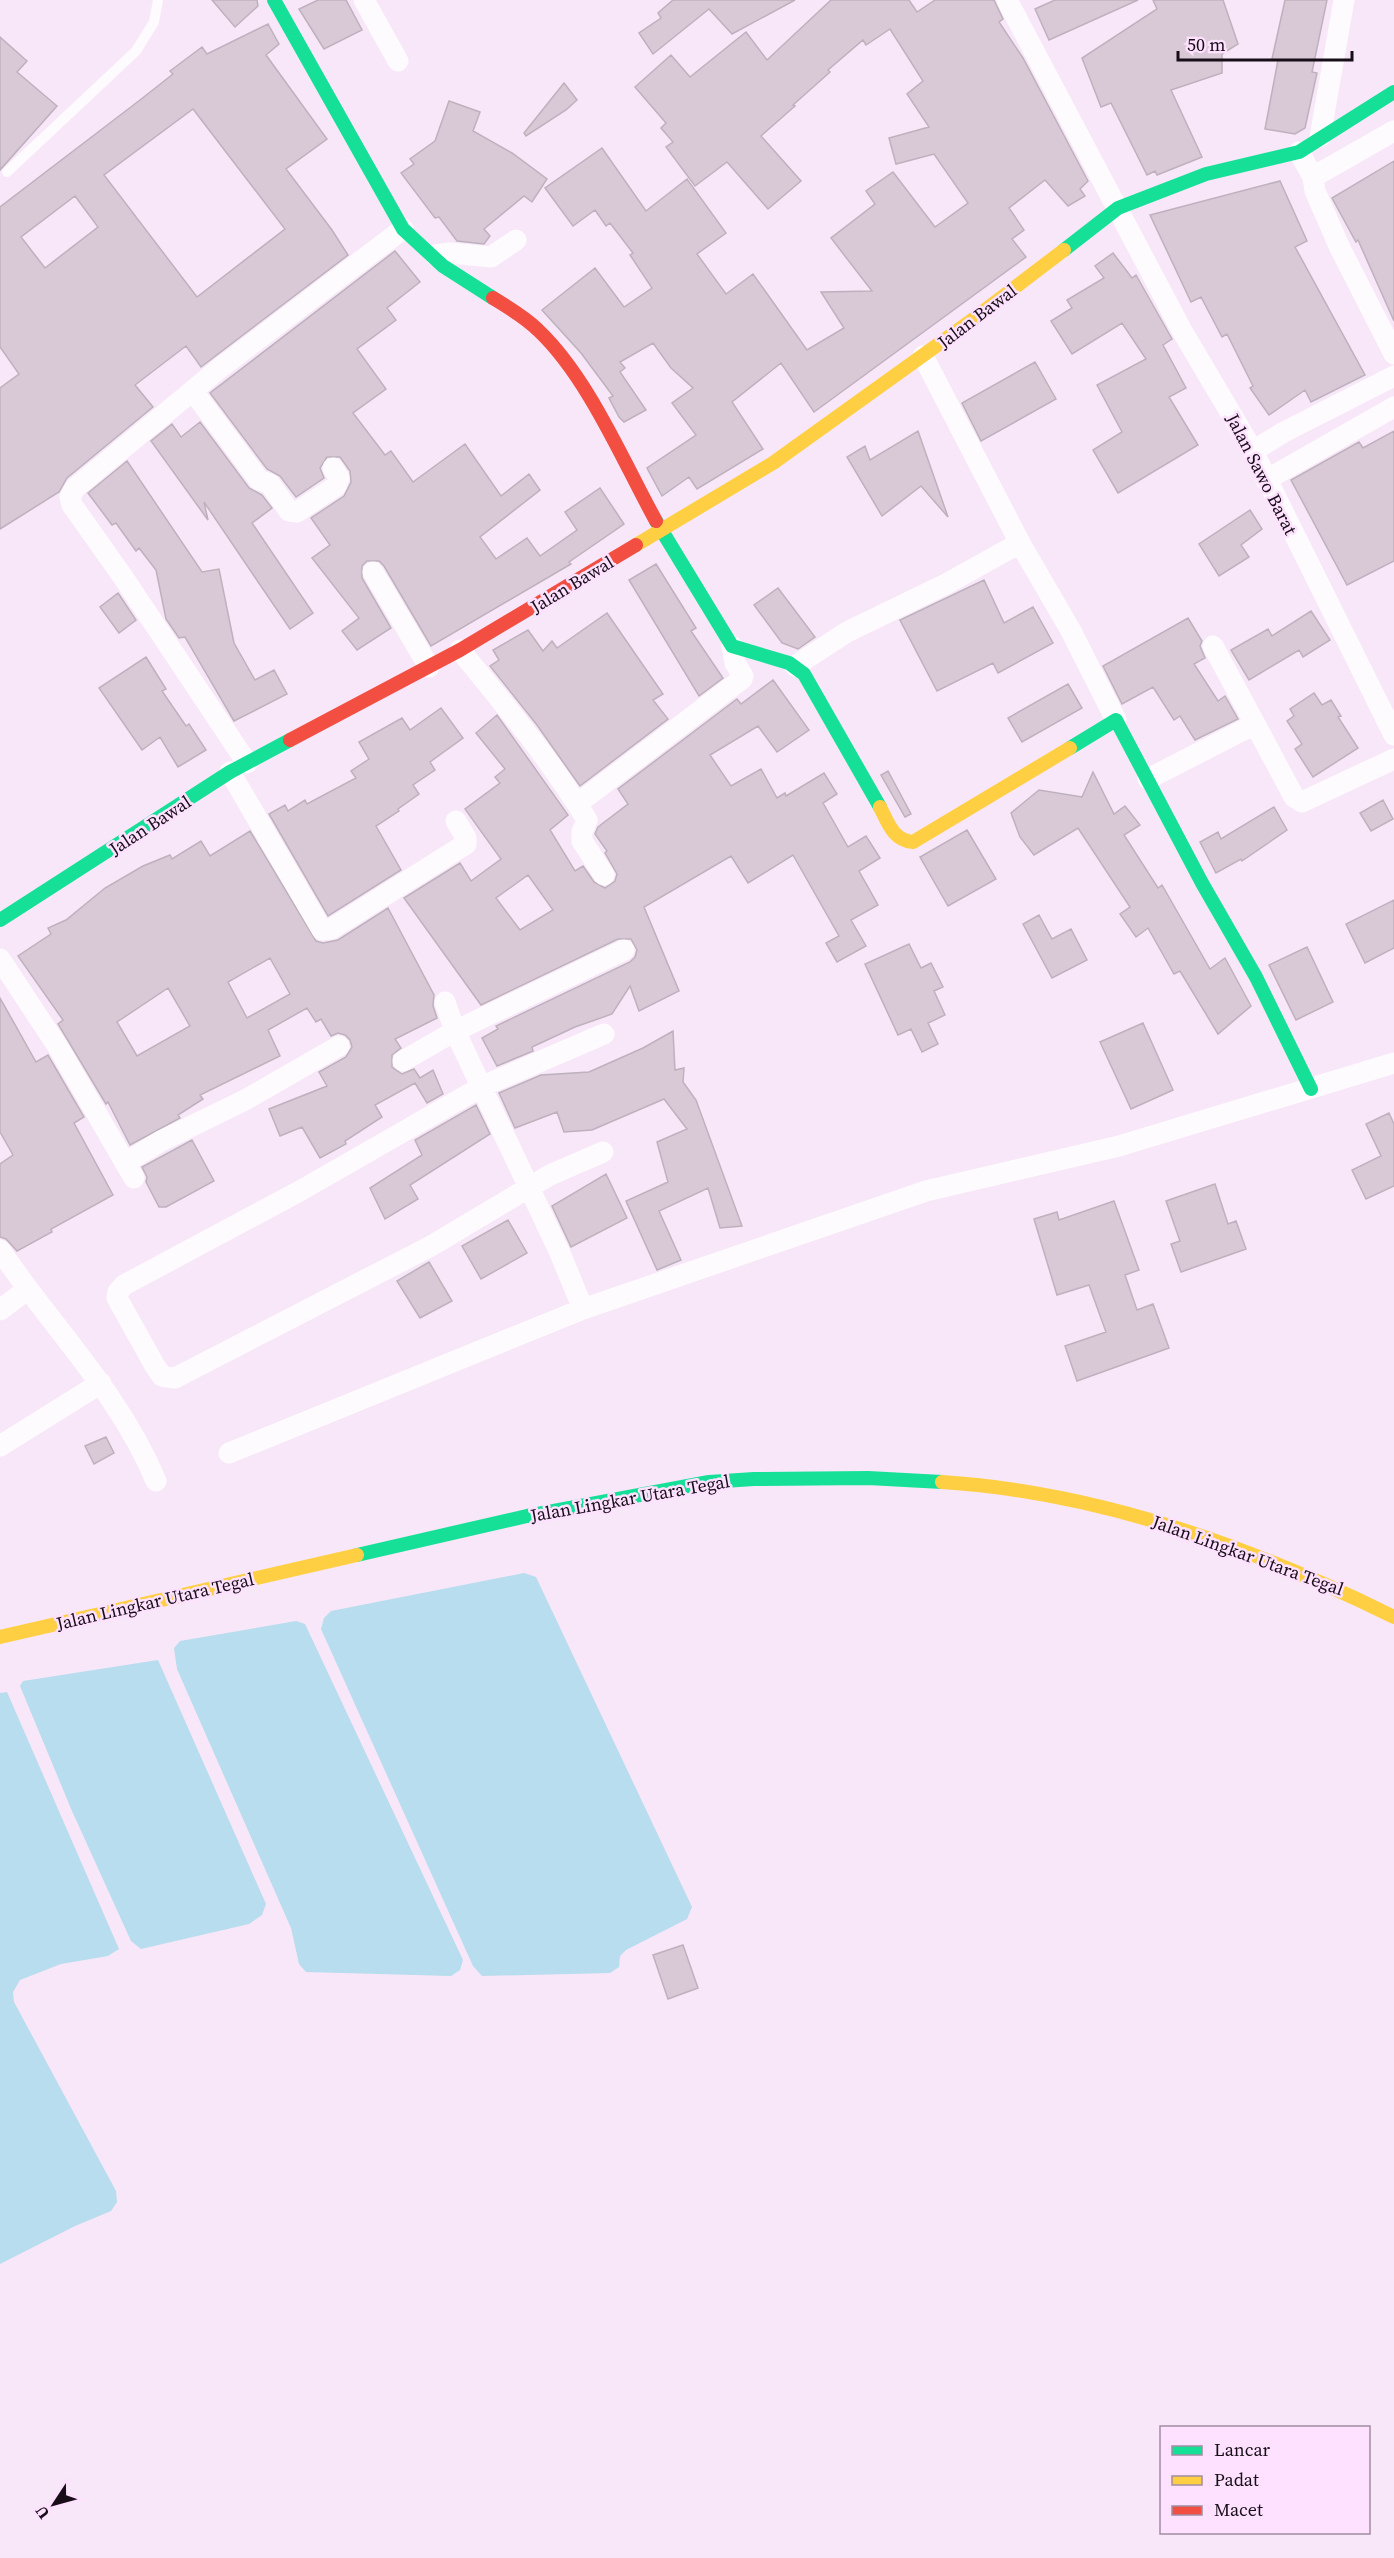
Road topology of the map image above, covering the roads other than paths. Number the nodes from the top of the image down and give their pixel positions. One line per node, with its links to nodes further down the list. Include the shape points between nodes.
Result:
1 (158, 0): 11 (lane, via 154,22 136,51)
2 (274, 0): 13 (main road)
3 (364, 0): 6 (street)
4 (1007, 0): 12 (street, Jalan Sawo Barat)
5 (1344, 0): 9 (street)
6 (399, 61)
7 (1394, 92): 9 (main road)
8 (1394, 131): 10 (street)
9 (1320, 137): 10 (main road)
10 (1306, 165): 12 (main road, Jalan Bawal, via 1206,174); 16 (street, via 1340,248)
11 (7, 172)
12 (1120, 212): 17 (main road, Jalan Bawal); 21 (street, Jalan Sawo Barat, via 1181,329)
13 (403, 229): 15 (main road); 19 (street)
14 (516, 240): 15 (street, via 491,257)
15 (439, 255): 24 (main road, via 458,277 516,312 546,338 586,394 624,459)
16 (1394, 354)
17 (929, 368): 24 (main road, Jalan Bawal); 25 (street)
18 (1394, 376): 21 (street)
19 (193, 391): 22 (street, via 259,480 270,484 290,511 297,512 336,486 339,478); 36 (street, via 75,488 70,497)
20 (1394, 407): 23 (street)
21 (1253, 452): 23 (street, Jalan Sawo Barat)
22 (333, 468)
23 (1266, 480): 34 (street, Jalan Sawo Barat)
24 (653, 535): 27 (main road); 29 (main road, Jalan Bawal)
25 (1020, 543): 30 (street, via 847,632); 32 (street)
26 (373, 572): 31 (street)
27 (732, 646): 30 (main road); 38 (street, via 742,679)
28 (1213, 646): 33 (street)
29 (472, 665): 31 (main road, Jalan Bawal); 38 (street, via 527,732)
30 (795, 666): 32 (main road, via 804,674 896,836 904,842 913,842)
31 (429, 667): 36 (main road, Jalan Bawal)
32 (1116, 720): 37 (main road)
33 (1255, 724): 35 (street, via 1294,797 1302,802); 37 (street)
34 (1394, 735)
35 (1394, 759)
36 (239, 768): 39 (street, via 249,803 322,930 331,929 466,844); 41 (main road, Jalan Bawal)
37 (1148, 780): 51 (main road, via 1256,977)
38 (577, 804): 40 (street, via 587,820 582,841)
39 (456, 822)
40 (604, 875)
41 (0, 920)
42 (624, 950): 45 (street)
43 (4, 965): 47 (street, via 58,1047 130,1170 161,1141 245,1100)
44 (445, 1002): 45 (street)
45 (456, 1031): 48 (street); 50 (street)
46 (604, 1034): 50 (street)
47 (339, 1046)
48 (403, 1061)
49 (1394, 1063): 51 (street)
50 (483, 1086): 53 (street); 53 (street, via 298,1192 124,1285 118,1292 120,1304 162,1376 175,1378 430,1245)
51 (1311, 1089): 56 (street, via 1119,1146 926,1191)
52 (603, 1152): 53 (street)
53 (529, 1187): 56 (street)
54 (0, 1250): 55 (street)
55 (28, 1289): 57 (street); 58 (street)
56 (583, 1309): 60 (street)
57 (0, 1310)
58 (101, 1383): 59 (street); 61 (street)
59 (0, 1446)
60 (229, 1453)
61 (156, 1480)
62 (1394, 1617): 63 (main road, Jalan Lingkar Utara Tegal, via 1343,1589 1147,1518 1059,1498 957,1483 852,1476 719,1480 603,1500)
63 (0, 1637)

